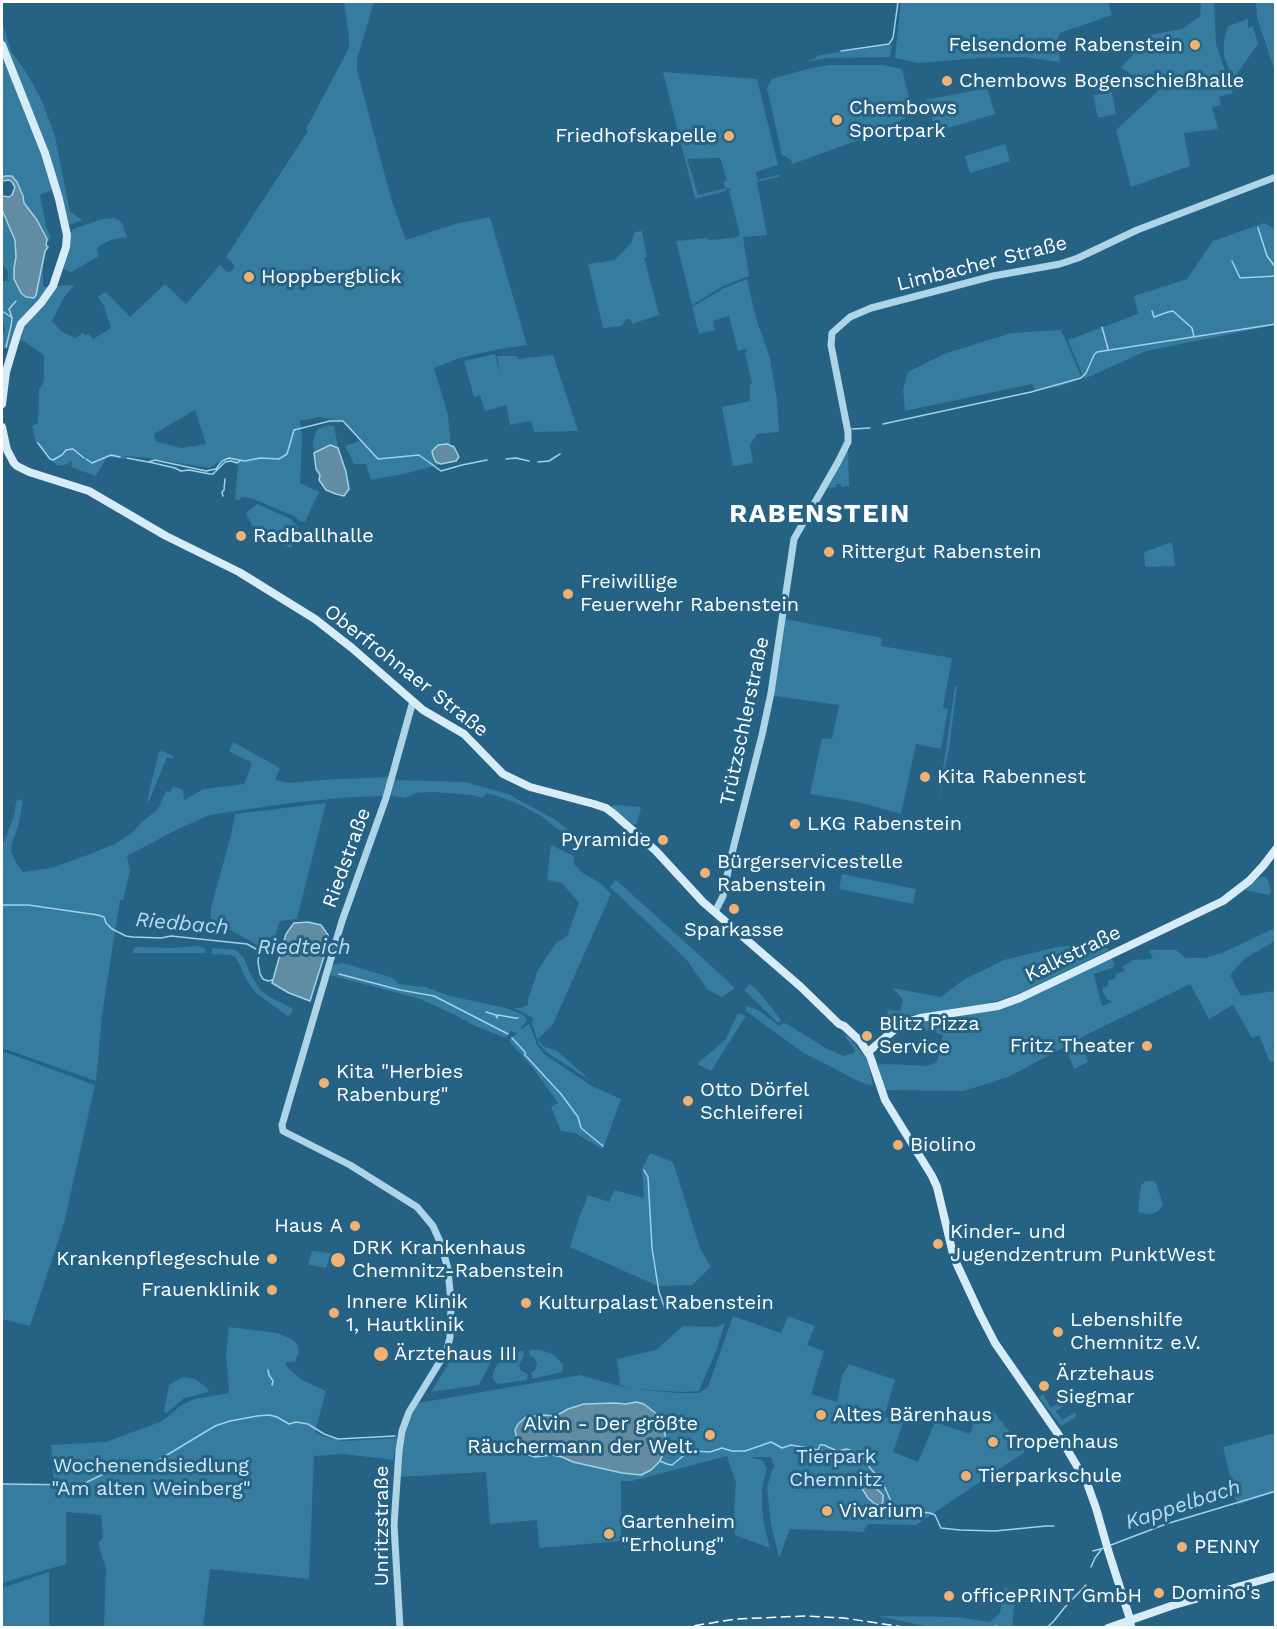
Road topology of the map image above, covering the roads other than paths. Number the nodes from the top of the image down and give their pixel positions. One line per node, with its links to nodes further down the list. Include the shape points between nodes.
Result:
1 (2, 45): 4 (main road, via 45,153 67,235 53,286 21,324 6,372)
2 (1275, 177): 3 (street, Limbacher Straße, via 1137,230 1078,258 871,308 850,317)
3 (832, 333): 8 (street, Trützschlerstraße, via 848,442 794,539 762,735 723,896)
4 (2, 404)
5 (2, 427): 6 (main road, Oberfrohnaer Straße, via 7,450 20,468 89,491 254,581 333,633)
6 (413, 701): 8 (main road, Oberfrohnaer Straße, via 464,734 503,774 530,787 606,808 649,844); 10 (street, Riedstraße, via 386,798 342,921)
7 (1275, 849): 9 (main road, Kalkstraße, via 1244,886 1203,911 1020,998 998,1006 907,1022)
8 (715, 912): 9 (main road, Oberfrohnaer Straße)
9 (868, 1052): 12 (main road, Oberfrohnaer Straße, via 885,1100 934,1181 954,1258 995,1344 1087,1482)
10 (282, 1128): 13 (street, Unritzstraße, via 417,1207 433,1226 448,1269 451,1303 447,1350 409,1412 399,1451 394,1526)
11 (1275, 1576): 12 (main road)
12 (1130, 1623): 14 (main road)
13 (400, 1628)
14 (1108, 1628)

